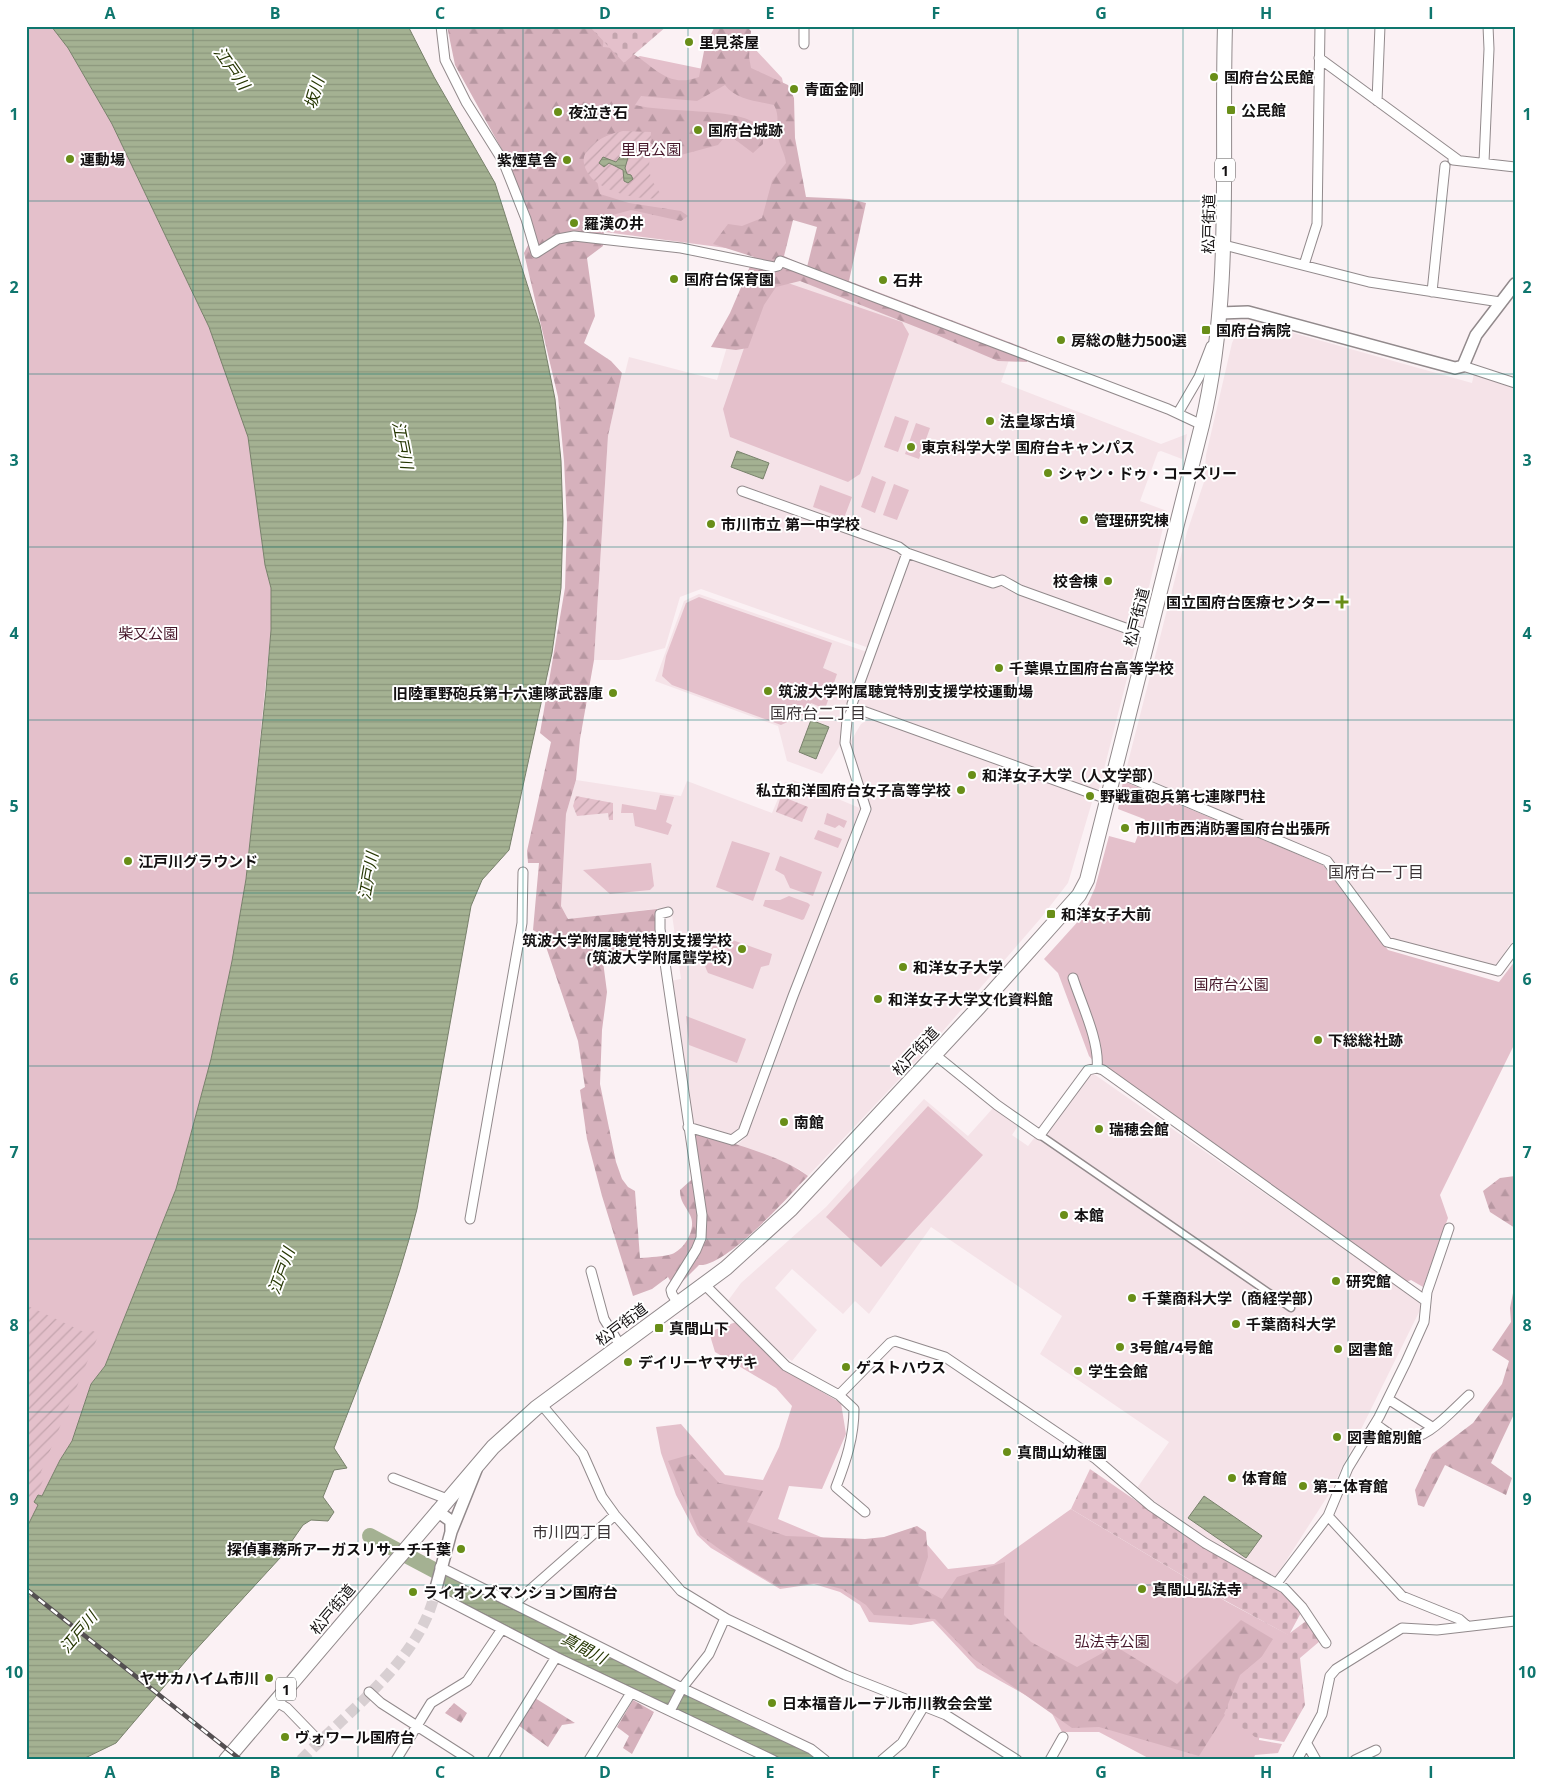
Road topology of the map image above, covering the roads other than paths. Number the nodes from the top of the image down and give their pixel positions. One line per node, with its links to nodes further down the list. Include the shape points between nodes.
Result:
1 (440, 26): 21 (street, via 444,60 503,161 536,252 558,239 574,236 680,248 764,266 778,266 780,261)
2 (804, 26): 7 (street)
3 (1225, 26): 13 (main road, 松戸街道 / 1)
4 (1320, 26): 8 (street)
5 (1380, 26): 9 (street)
6 (1488, 26): 11 (street, via 1490,49)
7 (804, 44)
8 (1318, 58): 9 (street); 14 (street, via 1317,224)
9 (1377, 101): 10 (street)
10 (1458, 160): 11 (street); 16 (street, via 1448,160 1444,166)
11 (1484, 162): 12 (street)
12 (1515, 166)
13 (1224, 245): 14 (street); 18 (main road, 松戸街道 / 1)
14 (1304, 265): 16 (street, via 1369,282)
15 (1515, 284): 17 (street)
16 (1432, 292): 17 (street)
17 (1500, 302): 19 (street, via 1476,334)
18 (1219, 318): 19 (street, via 1248,312 1455,368); 21 (street, via 1199,377); 22 (main road, 松戸街道 / 1)
19 (1463, 366): 20 (street)
20 (1515, 382)
21 (1178, 413): 22 (street)
22 (1202, 425): 25 (main road, 松戸街道 / 1)
23 (742, 491): 24 (street, via 899,547)
24 (907, 553): 25 (street, via 993,583 1009,582 1020,590); 26 (street, via 852,704)
25 (1148, 634): 27 (main road, 松戸街道 / 1)
26 (855, 711): 28 (street); 35 (street, via 848,716 845,744 866,809 743,1132 732,1140)
27 (1114, 771): 28 (main road, 松戸街道 / 1); 31 (street, via 1327,861 1387,942 1498,971)
28 (1107, 799): 33 (main road, 松戸街道 / 1, via 1087,880 1079,895)
29 (523, 872): 37 (street, via 522,923)
30 (668, 912): 35 (street, via 660,914 660,929)
31 (1515, 948)
32 (1073, 978): 34 (street, via 1090,1030)
33 (934, 1054): 36 (street); 40 (main road, 松戸街道 / 1, via 791,1209 736,1260)
34 (1097, 1068): 36 (street, via 1088,1070); 41 (street)
35 (688, 1127): 42 (street, via 702,1223 696,1250 671,1290)
36 (1040, 1135): 43 (street)
37 (470, 1219)
38 (1448, 1228): 41 (street)
39 (591, 1271): 44 (street, via 604,1319)
40 (703, 1283): 42 (main road, 松戸街道 / 1); 45 (street, via 786,1366)
41 (1426, 1301): 47 (street, via 1424,1322)
42 (677, 1302): 44 (main road, 松戸街道 / 1)
43 (1291, 1308)
44 (620, 1345): 48 (main road, 松戸街道 / 1)
45 (839, 1395): 55 (street, via 854,1409 854,1431 836,1487); 60 (street, via 895,1341 945,1357 1096,1459 1151,1506 1205,1542)
46 (1469, 1395): 50 (street)
47 (1388, 1399): 49 (street); 50 (street)
48 (541, 1404): 51 (main road, 松戸街道 / 1); 56 (street, via 583,1454 602,1497)
49 (1375, 1424): 50 (street, via 1398,1438 1413,1438); 57 (street, via 1348,1468)
50 (1432, 1427)
51 (479, 1462): 53 (main road, 松戸街道 / 1); 58 (street)
52 (393, 1478): 53 (street)
53 (447, 1499): 54 (main road, 松戸街道 / 1)
54 (437, 1511): 58 (street, via 450,1522); 72 (main road, 松戸街道 / 1)
55 (865, 1512)
56 (615, 1515): 62 (street); 63 (street, via 681,1590)
57 (1328, 1516): 60 (street); 65 (street, via 1402,1596 1458,1619)
58 (451, 1532): 59 (street)
59 (440, 1568): 61 (street); 62 (street)
60 (1278, 1583): 67 (street, via 1302,1607)
61 (435, 1591): 66 (street)
62 (514, 1604): 69 (street)
63 (726, 1618): 69 (street, via 709,1654); 73 (street, via 870,1687)
64 (1515, 1621): 65 (street)
65 (1467, 1626): 78 (street, via 1437,1630 1402,1628 1336,1669 1330,1676 1322,1714)
66 (502, 1629): 68 (street); 75 (street, via 467,1681 431,1703)
67 (1326, 1643)
68 (556, 1657): 71 (street); 83 (street)
69 (682, 1688): 74 (street); 86 (street, via 811,1749)
70 (369, 1692): 75 (street)
71 (632, 1693): 74 (street); 84 (street)
72 (276, 1701): 77 (street); 80 (main road, 松戸街道 / 1)
73 (924, 1706): 87 (street, via 902,1743); 88 (street, via 946,1715)
74 (670, 1711): 85 (street)
75 (418, 1727): 81 (street); 82 (street)
76 (1063, 1737): 89 (street)
77 (319, 1741)
78 (1308, 1744): 90 (street); 91 (street)
79 (1376, 1750): 92 (street)
80 (226, 1760)
81 (396, 1760)
82 (470, 1760)
83 (492, 1760)
84 (589, 1760)
85 (774, 1760)
86 (825, 1760)
87 (882, 1760)
88 (1017, 1760)
89 (1050, 1760)
90 (1297, 1760)
91 (1316, 1760)
92 (1355, 1760)

